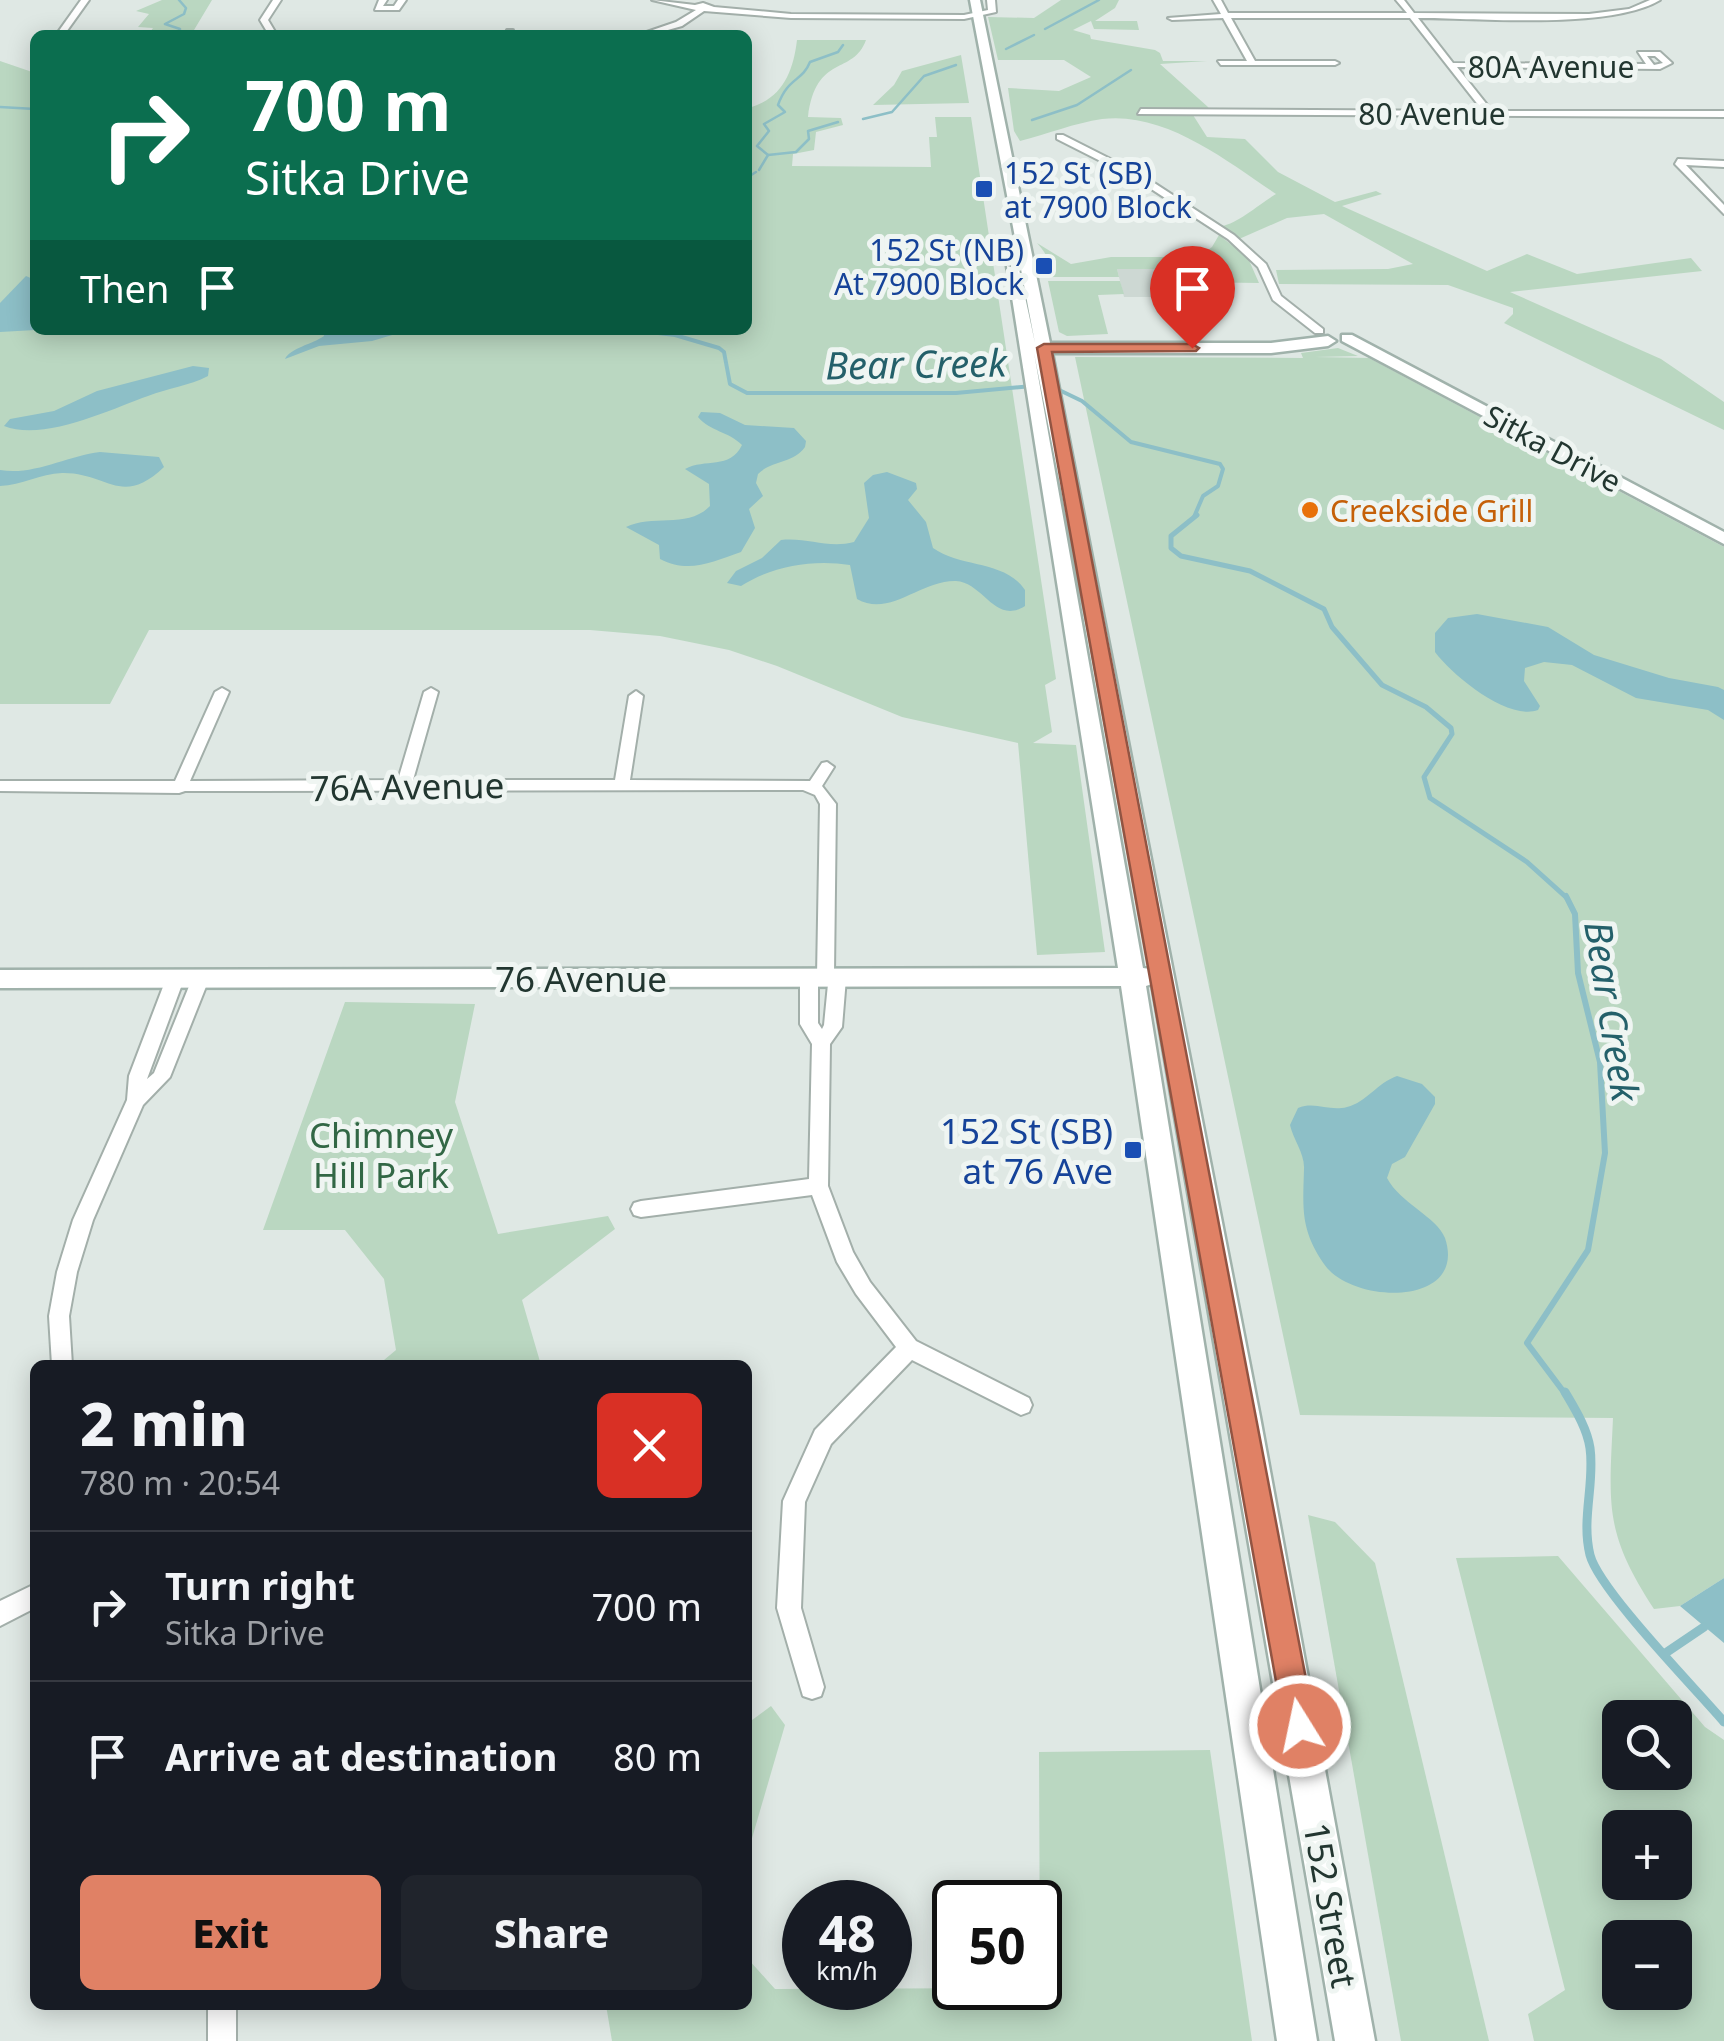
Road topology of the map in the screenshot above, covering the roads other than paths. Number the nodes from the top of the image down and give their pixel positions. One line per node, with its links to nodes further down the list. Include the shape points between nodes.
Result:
1 (85, 0): 18 (street)
2 (277, 0): 19 (street, via 264,20)
3 (383, 0): 4 (street, via 378,8 386,10)
4 (402, 0)
5 (656, 0): 12 (street)
6 (961, 0): 13 (main road, 152 Street)
7 (990, 0): 13 (street, via 993,10)
8 (1216, 0): 14 (street)
9 (1400, 0): 15 (street)
10 (1510, 0): 16 (street)
11 (1656, 0): 16 (street, via 1593,16)
12 (704, 6): 13 (street, via 794,16); 20 (street)
13 (972, 11): 33 (main road, 152 Street); 34 (main road, 152 Street)
14 (1227, 15): 15 (street); 17 (street); 23 (street)
15 (1412, 15): 16 (street); 24 (street)
16 (1524, 16)
17 (1172, 18)
18 (63, 30)
19 (270, 30)
20 (660, 30)
21 (1334, 61): 23 (street)
22 (1221, 63): 23 (street)
23 (1252, 63)
24 (1450, 65): 25 (street, 80A Avenue); 27 (street)
25 (1652, 66)
26 (1141, 112): 27 (street, 80 Avenue)
27 (1489, 113): 28 (street, 80 Avenue)
28 (1724, 114)
29 (1060, 137): 32 (street, via 1139,177 1231,237 1254,256 1277,298)
30 (1724, 164): 31 (street, via 1678,162)
31 (1724, 211)
32 (1330, 336): 34 (main road, Sitka Drive, via 1284,347); 36 (main road, Sitka Drive)
33 (1024, 348): 34 (main road, Sitka Drive); 35 (main road, 152 Street)
34 (1044, 348): 35 (main road, 152 Street)
35 (1040, 386): 46 (main road, 152 Street); 46 (main road, 152 Street)
36 (1724, 539)
37 (222, 692): 45 (street)
38 (431, 692): 43 (street)
39 (636, 696): 41 (street)
40 (828, 767): 44 (street)
41 (622, 785): 43 (street, 76A Avenue); 44 (street, 76A Avenue)
42 (0, 786): 45 (street, 76A Avenue)
43 (404, 787): 45 (street, 76A Avenue)
44 (814, 787): 47 (street, via 828,804)
45 (179, 788)
46 (1147, 977): 47 (main road, 76 Avenue); 61 (main road, 152 Street); 62 (main road, 152 Street)
47 (824, 978): 48 (main road, 76 Avenue); 50 (street, via 833,1027); 50 (street, via 809,1024)
48 (187, 979): 49 (main road, 76 Avenue); 54 (street, via 161,1077 136,1100 83,1220 59,1316)
49 (0, 980)
50 (821, 1043): 51 (street)
51 (818, 1186): 52 (street); 53 (street, via 844,1256)
52 (641, 1209)
53 (910, 1348): 55 (street); 58 (street, via 823,1437 794,1501 789,1608)
54 (62, 1360)
55 (1021, 1405)
56 (30, 1599): 57 (street)
57 (0, 1614)
58 (812, 1687)
59 (222, 2010): 60 (street)
60 (222, 2041)
61 (1297, 2041)
62 (1355, 2041)

